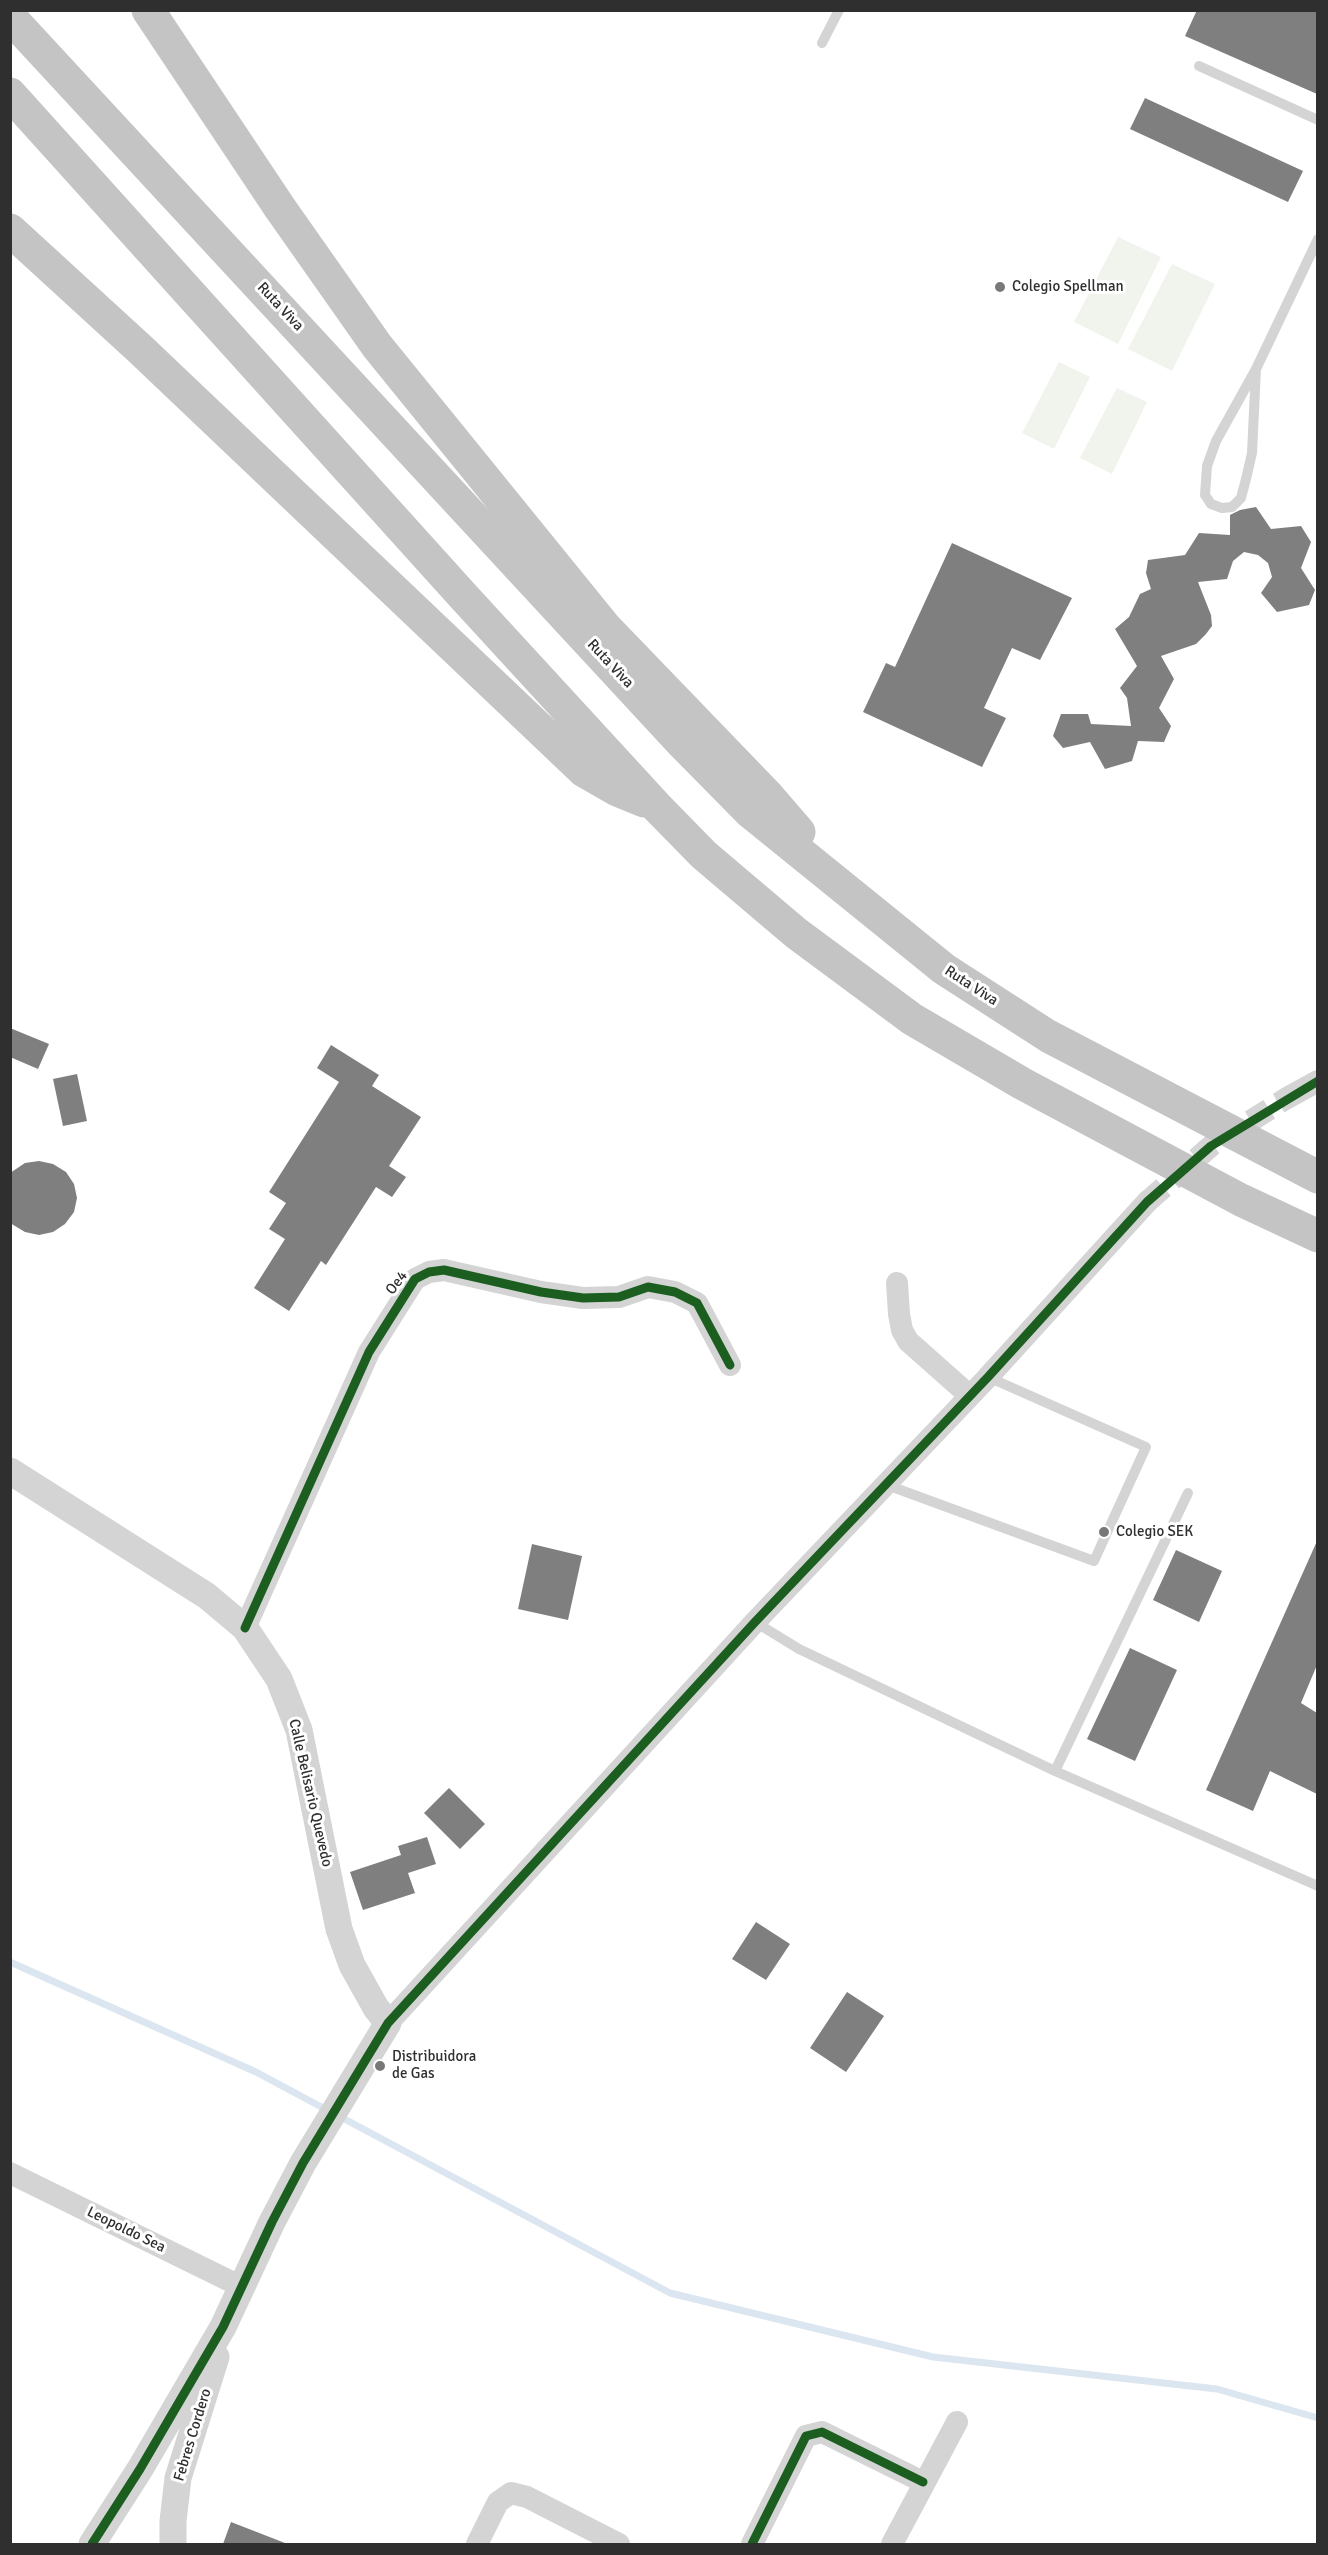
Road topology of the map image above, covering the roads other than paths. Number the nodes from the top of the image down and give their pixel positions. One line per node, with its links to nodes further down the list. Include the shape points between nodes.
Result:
1 (148, 10): 12 (highway)
2 (170, 10): 12 (highway, via 270,170)
3 (839, 10): 5 (lane)
4 (10, 17): 16 (highway, Ruta Viva, via 682,743 750,812)
5 (822, 43)
6 (1199, 66): 8 (lane)
7 (17, 102): 15 (highway)
8 (1317, 120)
9 (10, 230): 13 (highway)
10 (1317, 239): 14 (lane)
11 (10, 240): 13 (highway)
12 (314, 257): 16 (highway, via 377,346 605,627 768,796)
13 (47, 261): 15 (highway, via 584,771)
14 (1256, 369): 14 (lane, via 1216,441 1207,466 1205,495 1211,504 1222,508 1232,507 1240,498 1246,479 1252,453)
15 (656, 806): 21 (highway, via 704,855 796,933 912,1019 1043,1095)
16 (850, 892): 19 (highway, Ruta Viva, via 944,969 1048,1036)
17 (1317, 1081): 18 (street)
18 (1287, 1098)
19 (1317, 1177)
20 (1147, 1202): 24 (street)
21 (1317, 1236)
22 (897, 1283): 25 (street, via 902,1330 908,1341)
23 (730, 1365): 30 (street, Oe4, via 697,1303 675,1292 648,1287 619,1297 583,1298 444,1270 429,1272 415,1280 369,1352)
24 (988, 1377): 25 (street); 27 (lane, via 1146,1447 1094,1561)
25 (970, 1396): 27 (street)
26 (10, 1471): 30 (street, Calle Belisario Quevedo, via 207,1596)
27 (887, 1485): 29 (street)
28 (1188, 1493): 31 (lane)
29 (755, 1622): 31 (lane, via 799,1649); 33 (street)
30 (244, 1628): 33 (street, Calle Belisario Quevedo, via 279,1679 298,1730 339,1929 352,1965)
31 (1055, 1771): 32 (lane)
32 (1317, 1886)
33 (388, 2023): 35 (street, via 303,2163)
34 (10, 2173): 35 (street, Leopoldo Sea)
35 (242, 2287): 36 (street)
36 (223, 2327): 39 (street); 40 (street, Febres Cordero, via 178,2478)
37 (957, 2422): 38 (street)
38 (923, 2482): 43 (street, via 822,2432 806,2436); 44 (street)
39 (92, 2544)
40 (173, 2544)
41 (477, 2544): 42 (street, via 498,2502 511,2493)
42 (619, 2544)
43 (752, 2544)
44 (892, 2544)

